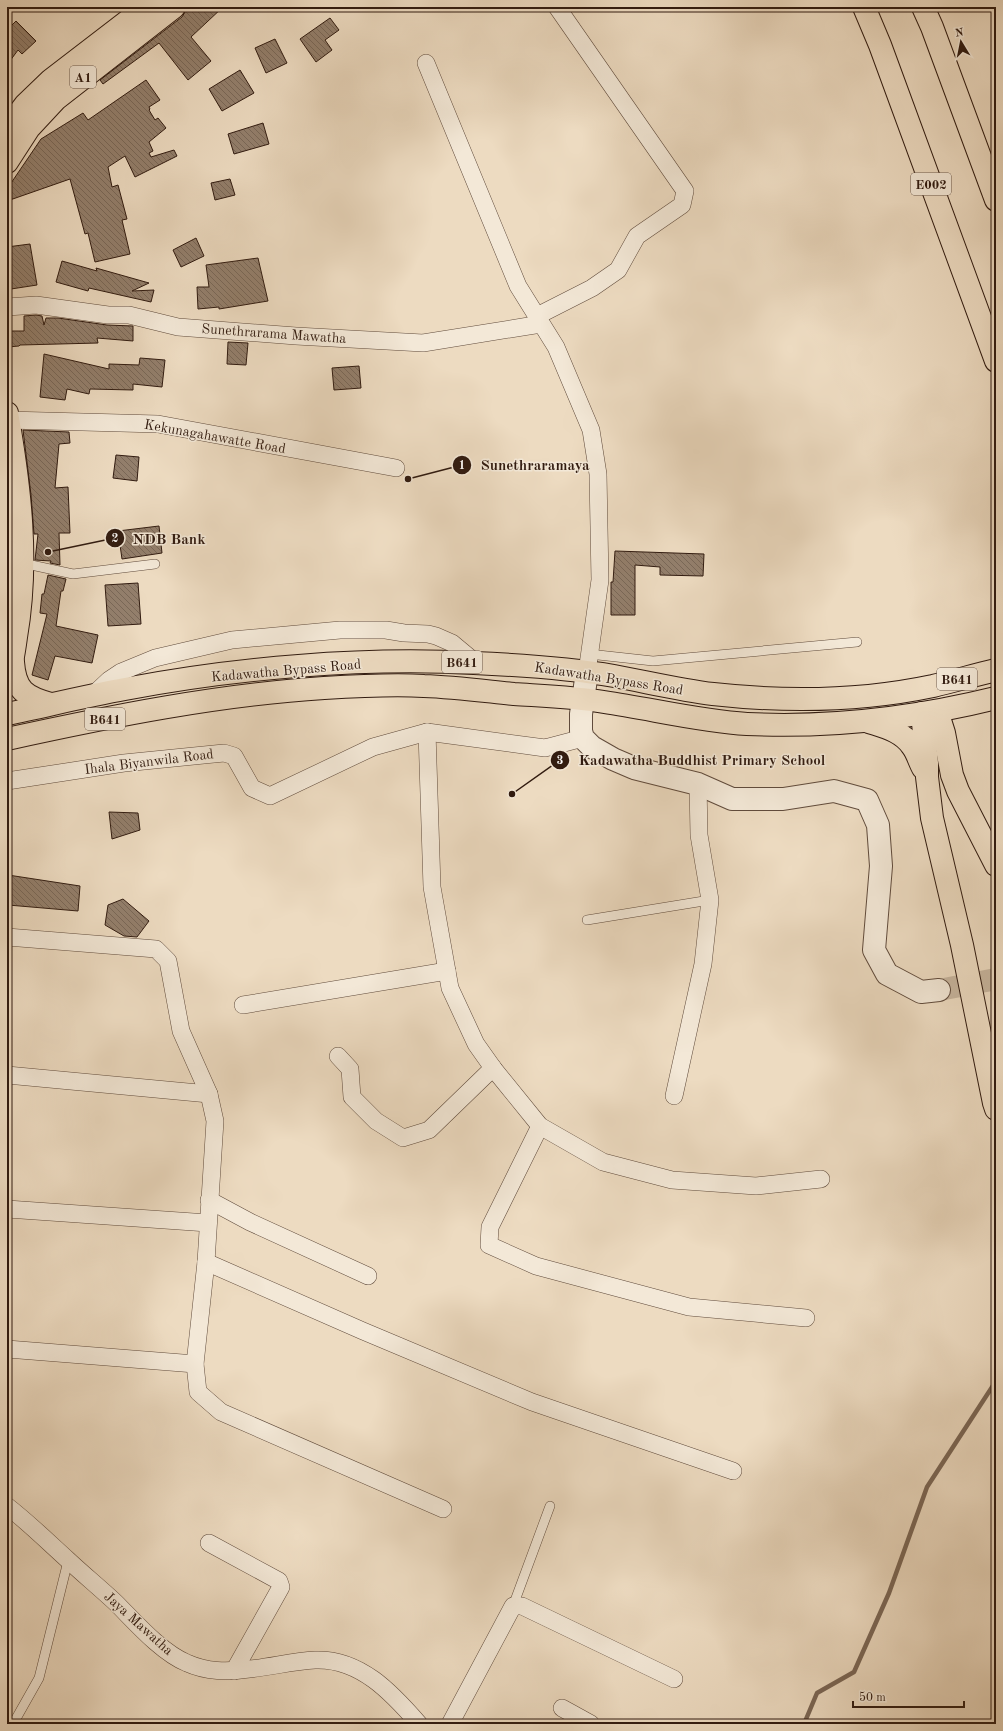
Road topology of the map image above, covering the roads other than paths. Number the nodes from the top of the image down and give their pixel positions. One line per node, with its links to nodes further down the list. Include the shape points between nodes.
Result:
1 (146, 7): 7 (main road, A1, via 51,80)
2 (174, 7): 8 (main road, A1, via 56,99 29,128)
3 (557, 7): 11 (street, Sunethrarama Mawatha, via 685,191 682,205 637,236 618,270)
4 (864, 7): 12 (main road, E002)
5 (923, 7): 9 (main road)
6 (426, 63): 11 (street, via 518,286)
7 (7, 129)
8 (7, 162)
9 (996, 200)
10 (7, 307): 11 (street, Sunethrarama Mawatha, via 36,305 108,315 129,315 178,327 423,343)
11 (539, 320): 19 (street, via 556,347 591,430 598,474 600,580)
12 (996, 361)
13 (8, 417): 14 (street, Kekunagahawatte Road, via 158,424); 15 (main road, via 19,493)
14 (396, 468)
15 (22, 563): 16 (lane, via 72,574); 21 (main road, via 20,613)
16 (154, 564)
17 (857, 642): 19 (lane, via 653,661)
18 (476, 663): 19 (main road, Kadawatha Bypass Road / B641); 23 (main road, Kadawatha Bypass Road / B641, via 446,661 346,664 254,670); 23 (street, via 452,643 428,634 386,630 340,630 232,640 155,658 121,672)
19 (588, 663): 22 (main road, Kadawatha Bypass Road / B641, via 714,694 778,698 850,696); 25 (street)
20 (996, 670): 22 (main road, Kadawatha Bypass Road / B641)
21 (10, 671): 26 (main road, via 20,688 33,699)
22 (925, 687): 27 (main road)
23 (93, 695): 26 (main road, Kadawatha Bypass Road / B641)
24 (996, 698): 27 (main road, Kadawatha Bypass Road / B641)
25 (583, 700): 29 (main road, Kadawatha Bypass Road / B641, via 684,717 746,724); 31 (main road, Kadawatha Bypass Road / B641, via 422,686 291,690 193,703); 32 (street, via 580,723)
26 (51, 704): 28 (main road, Kadawatha Bypass Road / B641)
27 (929, 712): 29 (main road, Kadawatha Bypass Road / B641); 33 (main road); 36 (main road, via 944,733 952,775 958,791)
28 (7, 714)
29 (869, 722): 33 (main road, via 893,730 907,739 913,746)
30 (427, 732): 32 (street, Ihala Biyanwila Road, via 545,748); 34 (street, Ihala Biyanwila Road, via 372,747 270,796 252,788 234,756 224,753 124,763); 40 (street, via 432,887)
31 (10, 738)
32 (583, 738): 35 (street, via 601,753 634,768)
33 (926, 777): 48 (main road, via 932,818 962,944)
34 (7, 781)
35 (698, 784): 37 (street, via 699,835); 41 (street, via 732,799 783,799 834,791 867,800 878,825 881,866 874,950 887,974 921,992)
36 (996, 865)
37 (710, 900): 38 (lane); 47 (street, via 703,964)
38 (588, 920)
39 (7, 937): 46 (street, via 156,949 168,961 182,1031)
40 (447, 971): 42 (street); 44 (street, via 450,988 476,1044)
41 (939, 990)
42 (243, 1005)
43 (338, 1056): 44 (street, via 350,1069 352,1097 376,1121 403,1138 429,1130)
44 (493, 1068): 49 (street)
45 (7, 1075): 46 (street)
46 (209, 1094): 51 (street, via 215,1121)
47 (674, 1096)
48 (996, 1109)
49 (540, 1126): 50 (street, via 603,1162 672,1180 756,1186); 56 (street, via 490,1227 489,1245 536,1266 689,1306)
50 (822, 1179)
51 (209, 1200): 53 (street); 55 (street, via 250,1222)
52 (7, 1209): 53 (street)
53 (208, 1223): 54 (street)
54 (206, 1262): 58 (street); 59 (street, via 532,1402)
55 (368, 1276)
56 (806, 1318)
57 (7, 1349): 58 (street)
58 (195, 1364): 62 (street, via 198,1392 221,1412)
59 (733, 1471)
60 (7, 1506): 64 (street, Jaya Mawatha)
61 (550, 1506): 65 (lane)
62 (443, 1509)
63 (209, 1543): 66 (street, via 279,1581 281,1586)
64 (68, 1561): 66 (street, Jaya Mawatha, via 172,1654 199,1668 216,1672); 69 (lane, via 39,1678)
65 (513, 1606): 67 (street, via 522,1606); 71 (street)
66 (234, 1671): 70 (street, Jaya Mawatha, via 315,1660 332,1660 348,1664 377,1682)
67 (674, 1679)
68 (562, 1708): 72 (street)
69 (13, 1724)
70 (419, 1724)
71 (450, 1724)
72 (591, 1724)

